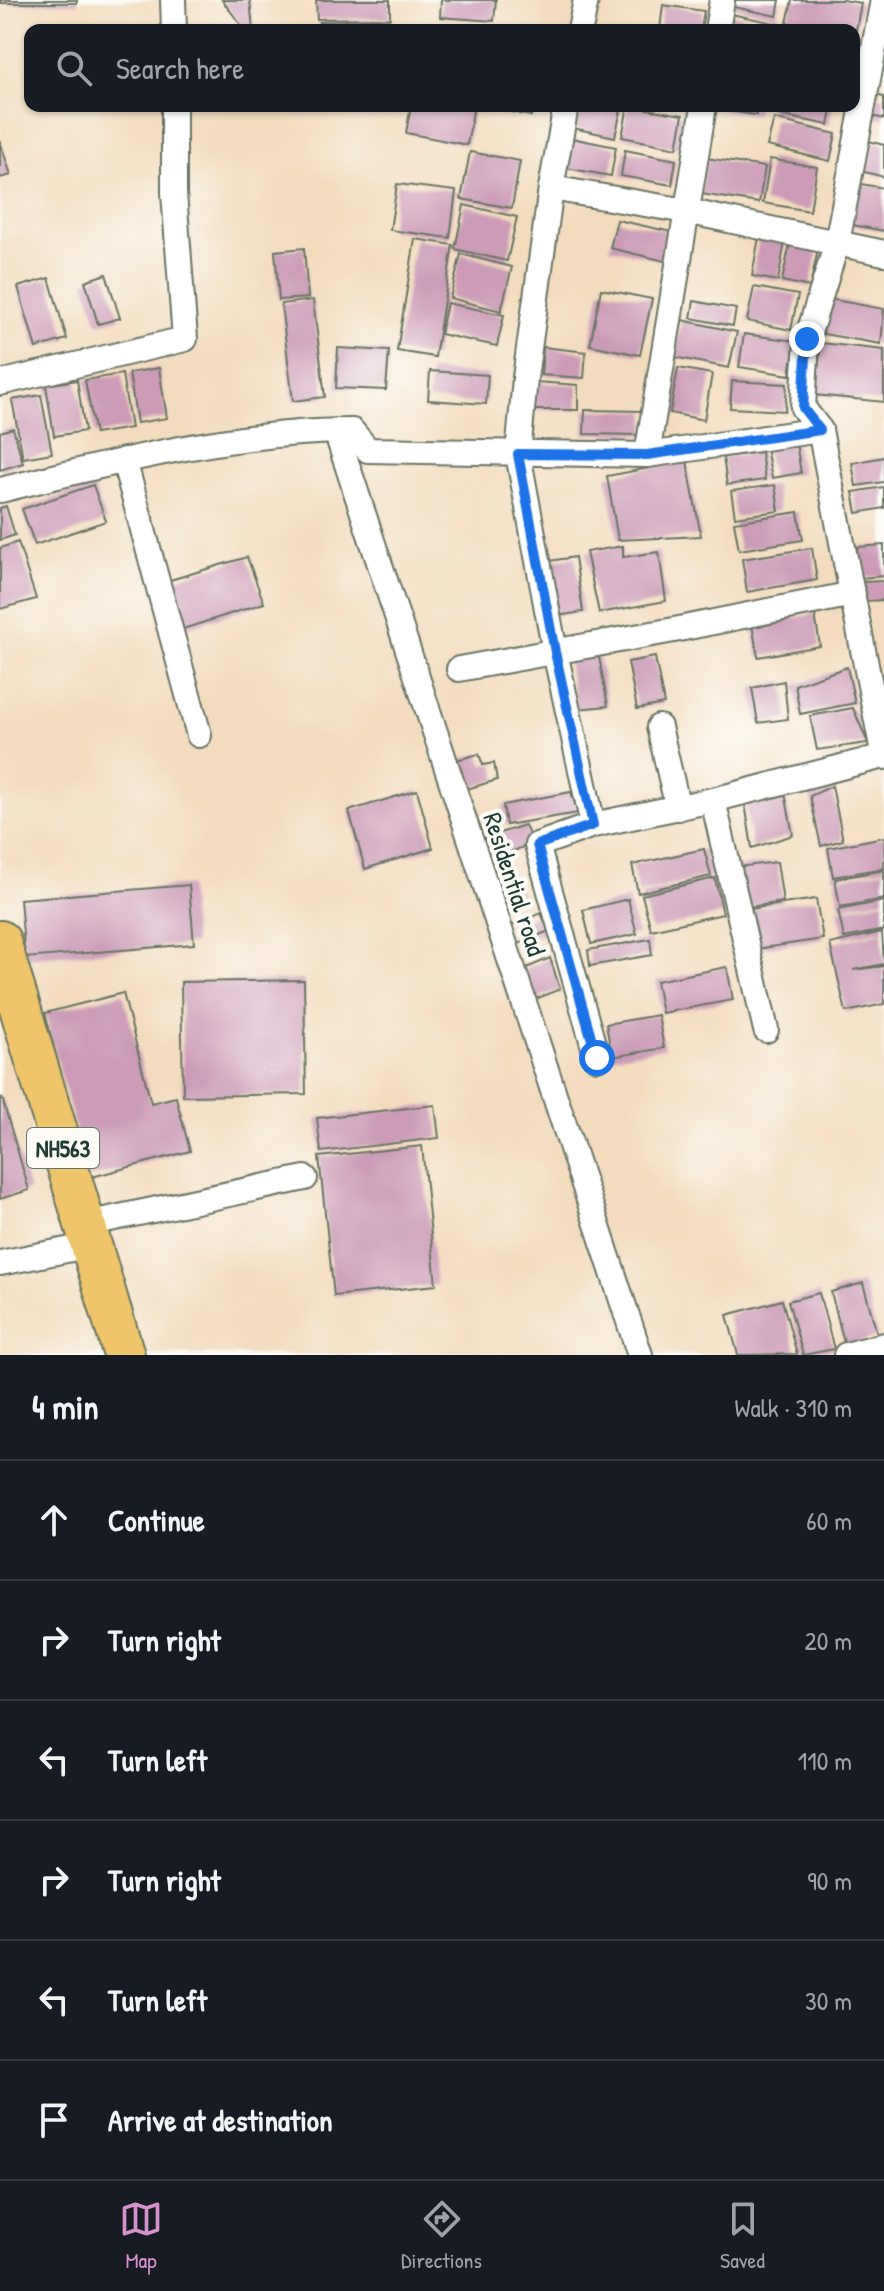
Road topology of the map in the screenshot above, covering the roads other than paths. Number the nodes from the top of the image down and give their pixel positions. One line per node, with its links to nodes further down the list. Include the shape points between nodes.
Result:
1 (173, 0): 5 (street)
2 (586, 0): 6 (street)
3 (722, 0): 7 (street)
4 (883, 0): 13 (street)
5 (174, 24)
6 (581, 24)
7 (718, 24)
8 (174, 112): 15 (street, via 185,339)
9 (565, 112): 11 (street)
10 (703, 112): 12 (street)
11 (551, 188): 12 (street); 18 (street)
12 (686, 211): 13 (street); 19 (street)
13 (837, 243): 14 (street); 16 (street, via 807,339 803,408)
14 (884, 253)
15 (0, 383)
16 (820, 430): 19 (street); 22 (street)
17 (336, 431): 18 (street, via 352,431 368,450); 20 (street, via 254,437); 40 (street, Residential road)
18 (518, 454): 19 (street); 23 (street)
19 (647, 455)
20 (124, 460): 21 (street); 26 (street)
21 (0, 490)
22 (853, 594): 23 (street); 27 (street)
23 (555, 652): 24 (street); 30 (street)
24 (459, 669)
25 (659, 727): 29 (street)
26 (199, 735)
27 (884, 756): 28 (street)
28 (713, 800): 29 (street); 33 (street)
29 (678, 808): 30 (street)
30 (593, 825): 34 (street, via 537,845)
31 (0, 941): 32 (highway, NH563)
32 (13, 1030): 36 (highway, NH563)
33 (766, 1030)
34 (597, 1058)
35 (305, 1178): 36 (street)
36 (89, 1235): 37 (street); 39 (highway, NH563)
37 (0, 1263)
38 (884, 1345): 41 (street)
39 (124, 1355)
40 (640, 1355)
41 (846, 1355)

